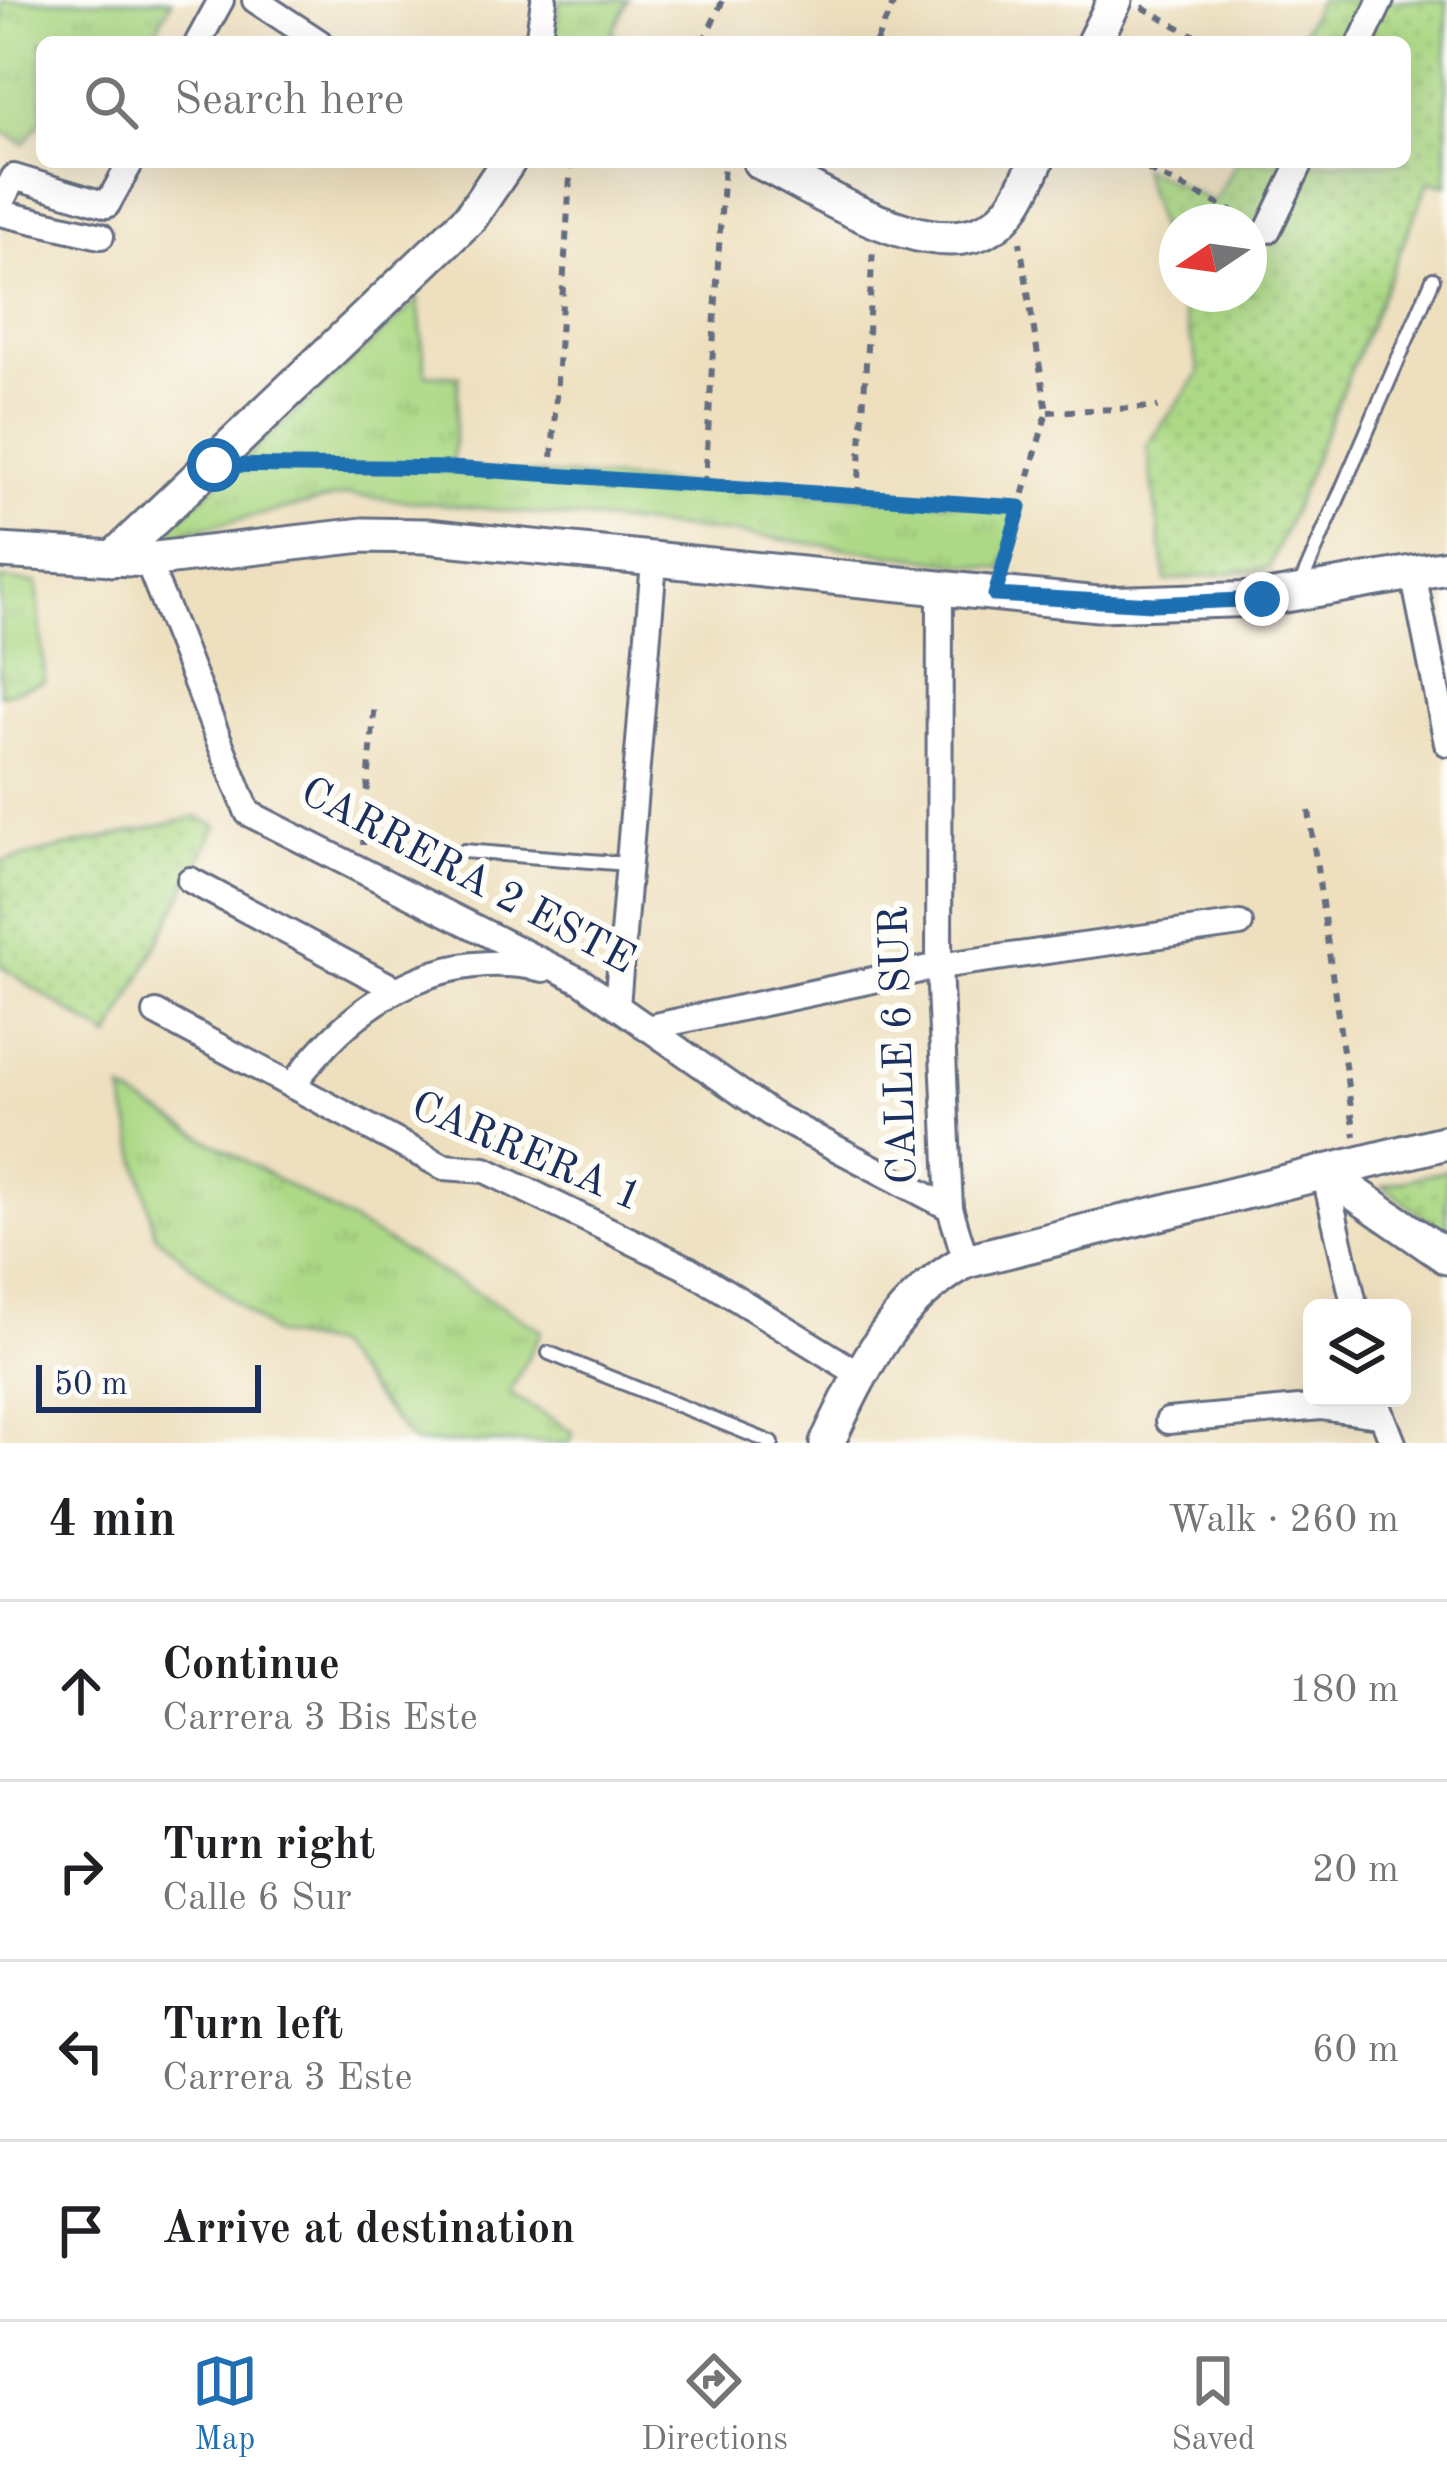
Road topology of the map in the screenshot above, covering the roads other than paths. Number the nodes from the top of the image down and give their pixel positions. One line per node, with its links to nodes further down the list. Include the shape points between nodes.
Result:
1 (221, 0): 6 (street)
2 (255, 0): 7 (street)
3 (544, 0): 8 (street)
4 (1115, 0): 9 (street)
5 (1382, 0): 10 (street)
6 (201, 36)
7 (310, 36)
8 (539, 36)
9 (1097, 36)
10 (1363, 36)
11 (128, 168): 16 (street, via 107,205 14,176)
12 (502, 168): 21 (street, via 470,218)
13 (773, 168): 14 (street, via 929,239 972,237 1014,204)
14 (1033, 168)
15 (1298, 168): 17 (street)
16 (0, 208): 18 (street)
17 (1268, 230)
18 (101, 236)
19 (1433, 279): 27 (lane)
20 (0, 551): 21 (street)
21 (112, 559): 22 (street)
22 (147, 560): 23 (street, via 384,536 489,539); 34 (street, CARRERA 2 ESTE, via 248,813)
23 (654, 562): 26 (street); 30 (street)
24 (1447, 567): 25 (street)
25 (1413, 573): 27 (street); 28 (street)
26 (940, 589): 27 (street, via 1153,604); 33 (street, CALLE 6 SUR)
27 (1296, 595)
28 (1447, 743)
29 (464, 851): 30 (lane)
30 (628, 864): 36 (street)
31 (190, 880): 35 (street)
32 (1240, 924): 33 (street)
33 (939, 966): 38 (street); 42 (street, CALLE 6 SUR)
34 (581, 981): 35 (street, via 530,966 478,964); 36 (street, CARRERA 2 ESTE)
35 (394, 989): 39 (street, via 332,1037)
36 (617, 1006): 38 (street, CARRERA 2 ESTE)
37 (156, 1013): 39 (street, CARRERA 1)
38 (646, 1028): 42 (street, CARRERA 2 ESTE, via 771,1114)
39 (292, 1086): 47 (street, CARRERA 1, via 444,1167 485,1170 686,1268)
40 (1447, 1142): 41 (street)
41 (1324, 1172): 43 (street); 44 (street); 45 (street)
42 (950, 1208): 44 (street, CALLE 6 SUR)
43 (1447, 1257)
44 (966, 1261): 47 (street, via 901,1312)
45 (1353, 1299)
46 (550, 1353): 51 (lane)
47 (860, 1374): 52 (street)
48 (1321, 1407): 50 (street)
49 (1377, 1407): 53 (street)
50 (1168, 1421)
51 (772, 1443)
52 (826, 1443)
53 (1394, 1443)

